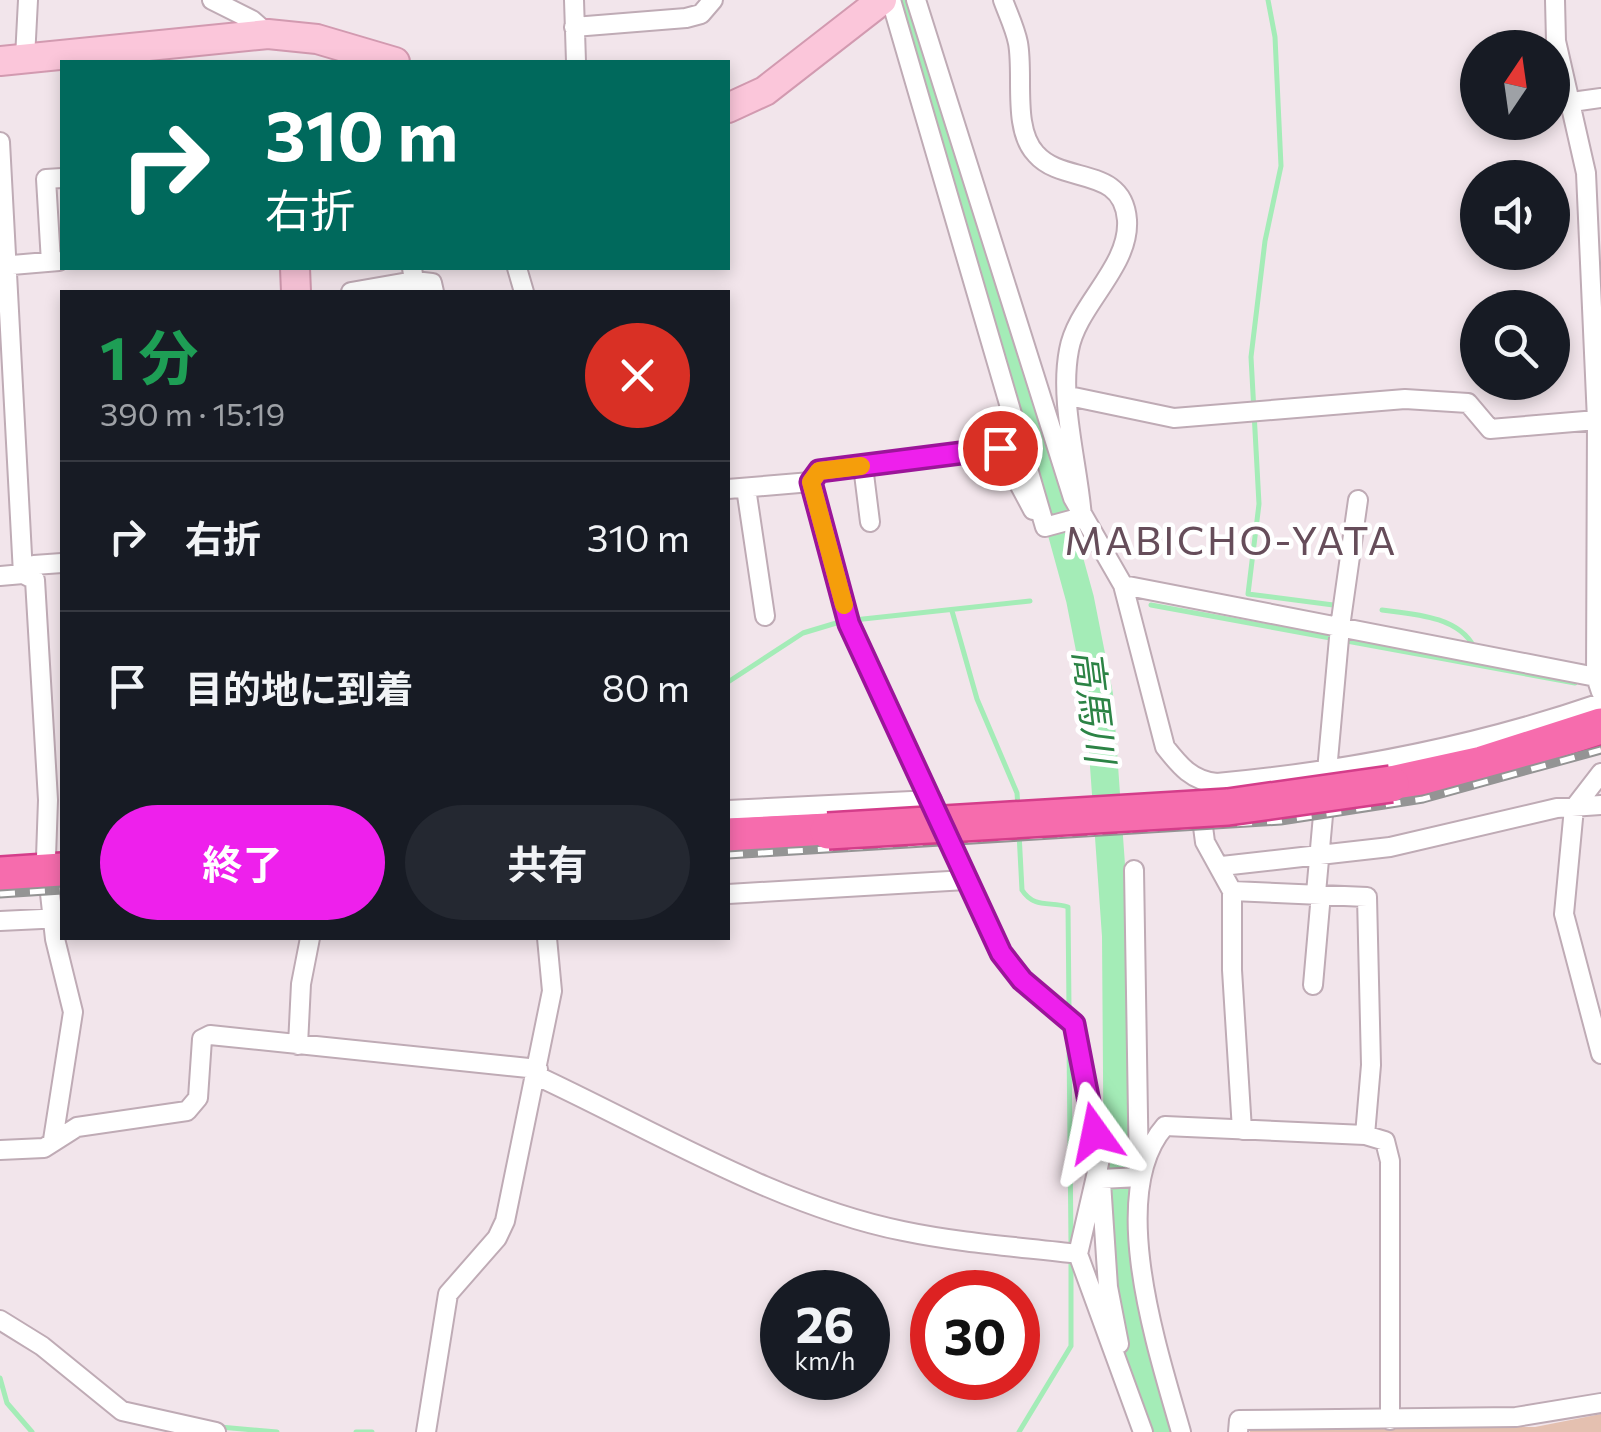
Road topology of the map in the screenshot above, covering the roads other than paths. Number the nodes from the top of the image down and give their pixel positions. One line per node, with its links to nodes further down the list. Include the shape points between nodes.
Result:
1 (28, 0): 13 (street)
2 (212, 0): 11 (street)
3 (574, 0): 10 (street)
4 (713, 0): 10 (street, via 686,18)
5 (882, 0): 18 (street, via 765,90)
6 (891, 0): 34 (street)
7 (916, 0): 32 (street)
8 (1003, 0): 26 (street, via 1018,43 1032,150 1055,166 1102,180 1115,190 1127,221 1117,258 1088,301 1069,347)
9 (1555, 0): 17 (street, via 1556,40)
10 (574, 27): 15 (street)
11 (268, 34): 12 (street); 14 (street, via 317,39)
12 (221, 50): 13 (street)
13 (12, 59)
14 (388, 60)
15 (576, 60)
16 (1601, 98): 17 (street)
17 (1572, 102): 27 (street, via 1586,174)
18 (730, 107)
19 (0, 142): 22 (street)
20 (60, 178): 21 (street, via 46,179)
21 (57, 261): 22 (street)
22 (5, 265): 37 (street)
23 (413, 274): 24 (street); 25 (street)
24 (358, 290)
25 (434, 290)
26 (1069, 396): 27 (street, via 1174,418 1405,399 1468,403 1490,429); 32 (street)
27 (1597, 420): 41 (street)
28 (863, 466): 29 (street, via 819,471); 33 (street); 34 (street, via 1000,448)
29 (811, 482): 30 (street); 47 (street, via 848,620)
30 (737, 488): 39 (street)
31 (1358, 500): 40 (street)
32 (1078, 518): 34 (street); 38 (street)
33 (870, 522)
34 (1048, 526)
35 (60, 562): 37 (street, via 34,565)
36 (0, 576): 37 (street)
37 (30, 577): 55 (street)
38 (1123, 585): 40 (street); 46 (street, via 1165,747)
39 (765, 616)
40 (1341, 623): 41 (street); 44 (street)
41 (1599, 685)
42 (1601, 703): 44 (street, via 1447,748)
43 (1601, 726): 51 (highway, bridge, via 1391,784 1228,807)
44 (1328, 770): 46 (street); 52 (street)
45 (1601, 774): 49 (street)
46 (1201, 782): 53 (street, via 1204,842)
47 (932, 800): 50 (street); 57 (street)
48 (1601, 804): 49 (street)
49 (1574, 808): 52 (street); 68 (street, via 1564,914)
50 (730, 810)
51 (730, 836)
52 (1319, 856): 53 (street); 60 (street)
53 (1222, 866): 58 (street)
54 (1134, 870): 75 (street)
55 (56, 872): 56 (highway); 61 (street)
56 (0, 875)
57 (966, 880): 59 (street); 74 (street, via 1001,953 1074,1024)
58 (1232, 891): 60 (street); 70 (street)
59 (730, 894)
60 (1319, 894): 66 (street); 71 (street, via 1367,897 1371,1065)
61 (59, 918): 62 (street)
62 (0, 921)
63 (62, 940): 72 (street, via 73,1012)
64 (310, 940): 67 (street)
65 (548, 940): 69 (street, via 552,991)
66 (1313, 985)
67 (298, 1044): 69 (street); 72 (street, via 206,1036 198,1098 188,1111 77,1128)
68 (1601, 1054)
69 (538, 1072): 76 (street, via 772,1188 829,1208 901,1231); 82 (street, via 502,1230 444,1304)
70 (1242, 1130): 71 (street); 75 (street, via 1165,1126)
71 (1364, 1135): 80 (street, via 1385,1140 1390,1161)
72 (53, 1140): 73 (street, via 44,1148)
73 (0, 1150)
74 (1103, 1172): 75 (street); 76 (street); 78 (street, via 1108,1286)
75 (1135, 1177): 84 (street, via 1146,1307)
76 (1078, 1254): 78 (street)
77 (0, 1320): 81 (street, via 122,1411)
78 (1128, 1384): 83 (street)
79 (1601, 1403): 80 (street, via 1516,1417)
80 (1390, 1420): 85 (street, via 1239,1420)
81 (216, 1432)
82 (426, 1432)
83 (1143, 1432)
84 (1181, 1432)
85 (1238, 1432)

